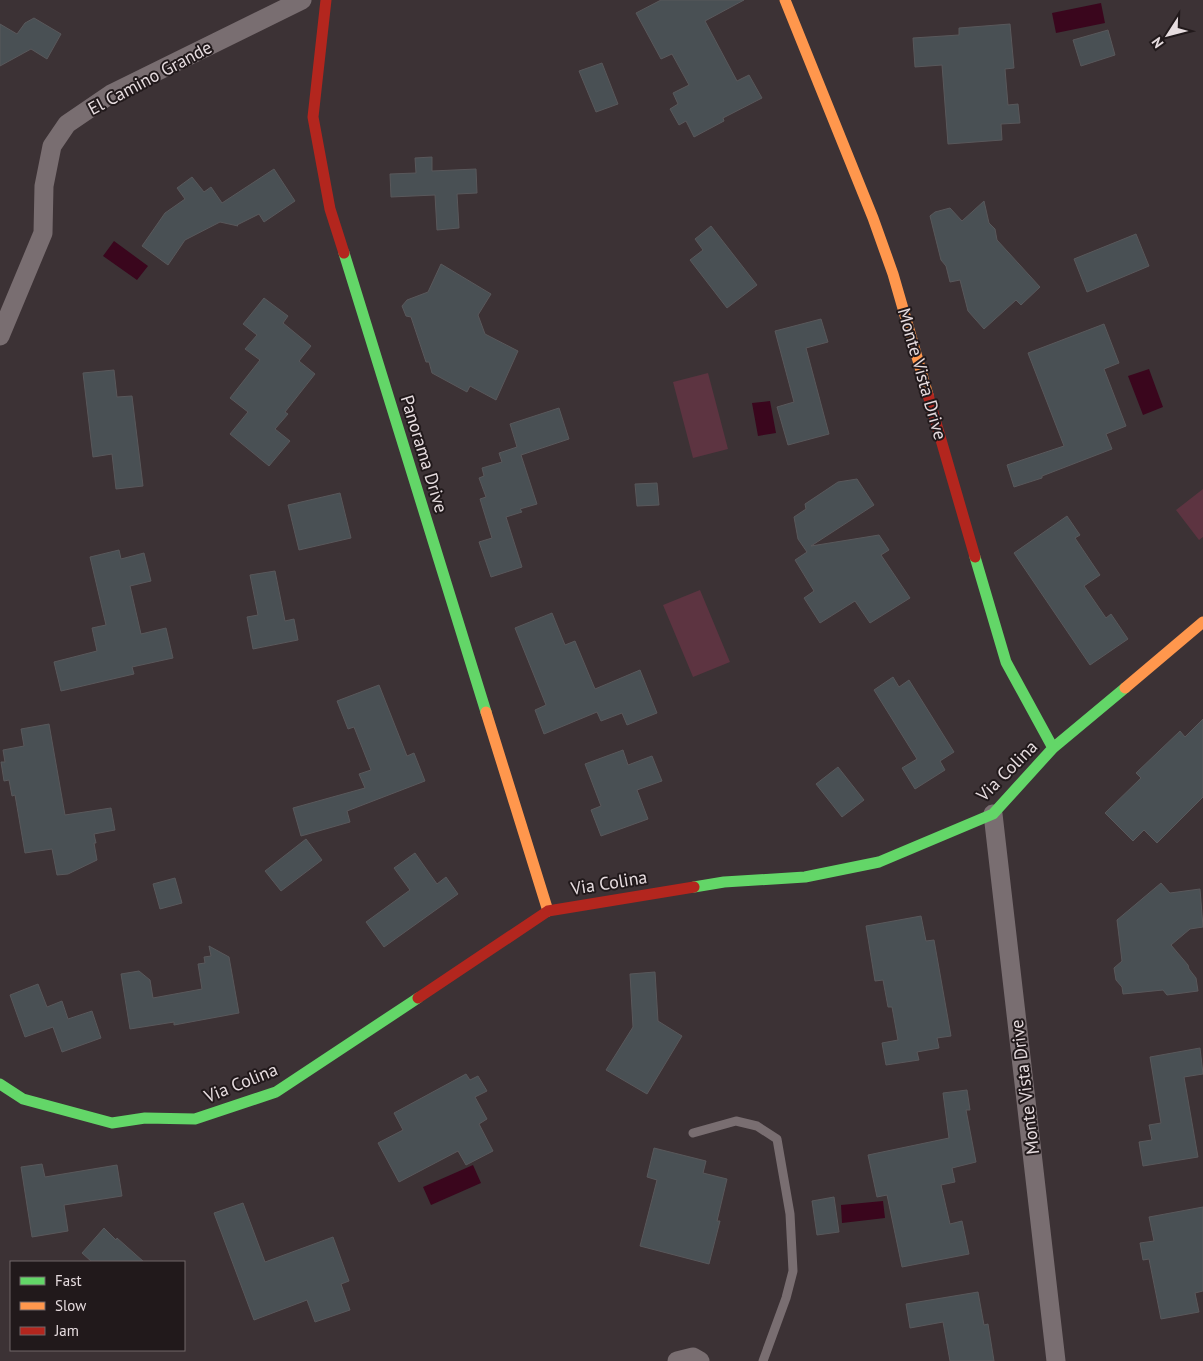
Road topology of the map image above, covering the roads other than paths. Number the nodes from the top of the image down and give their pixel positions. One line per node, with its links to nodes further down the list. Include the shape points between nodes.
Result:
1 (326, 0): 8 (street, Panorama Drive, via 313,117 330,209)
2 (786, 0): 6 (street, Monte Vista Drive, via 893,274 1006,662)
3 (296, 1): 4 (street, El Camino Grande, via 111,94 67,124 52,146 44,186 43,233)
4 (0, 336)
5 (1203, 622): 6 (street, Via Colina)
6 (1053, 748): 7 (street, Via Colina)
7 (993, 814): 8 (street, Via Colina, via 879,862 806,876 724,882); 14 (street, Monte Vista Drive)
8 (548, 911): 9 (street, Via Colina, via 276,1092 195,1119 145,1118 112,1123 22,1099)
9 (0, 1084)
10 (693, 1133): 13 (lane, via 736,1121 757,1126 777,1139 790,1214 793,1272)
11 (677, 1361): 12 (street, via 693,1357)
12 (700, 1361)
13 (763, 1361)
14 (1056, 1361)

